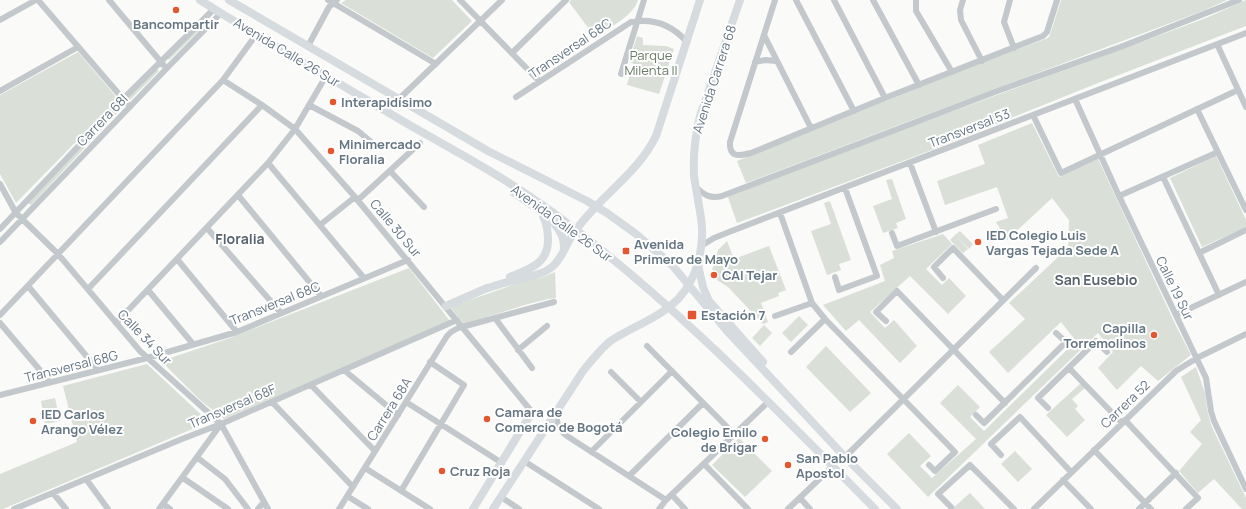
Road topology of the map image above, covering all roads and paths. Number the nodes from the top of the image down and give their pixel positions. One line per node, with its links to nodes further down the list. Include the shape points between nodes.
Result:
1 (37, 0): 22 (street); 31 (street)
2 (109, 0): 35 (street)
3 (200, 0): 21 (main road, Avenida Calle 26 Sur)
4 (229, 0): 30 (main road, Avenida Calle 26 Sur)
5 (460, 0): 24 (street)
6 (502, 0): 24 (street)
7 (566, 0): 33 (street)
8 (644, 0): 23 (street)
9 (700, 0): 28 (main road)
10 (740, 0): 72 (main road, Avenida Carrera 68, via 698,123 694,148)
11 (775, 0): 27 (street)
12 (796, 0): 58 (street)
13 (834, 0): 49 (street)
14 (872, 0): 45 (street)
15 (963, 0): 34 (street, via 961,20)
16 (1010, 0): 32 (street, via 1004,22)
17 (1057, 0): 32 (street, via 1046,35)
18 (1239, 0): 72 (street, Transversal 53, via 722,196 708,196)
19 (332, 1): 30 (street); 38 (street)
20 (915, 3): 40 (street, via 916,11)
21 (217, 11): 26 (main road, Avenida Calle 26 Sur); 35 (street, Carrera 68I); 39 (street, Carrera 68I)
22 (0, 20)
23 (637, 20): 28 (street, via 668,26); 41 (street); 44 (street, Transversal 68C, via 626,24)
24 (481, 21): 33 (street); 38 (street)
25 (1246, 33): 29 (street, Transversal 53)
26 (256, 35): 42 (main road, Avenida Calle 26 Sur); 43 (street)
27 (764, 35): 36 (street); 37 (street)
28 (687, 42): 92 (main road, via 650,148 580,224)
29 (1217, 44): 46 (street); 52 (street, Transversal 53)
30 (308, 46): 51 (main road, Avenida Calle 26 Sur)
31 (78, 47): 47 (street); 50 (street)
32 (1014, 48): 34 (street)
33 (512, 53): 44 (street)
34 (982, 60): 40 (street)
35 (160, 61): 39 (street); 50 (street, Carrera 68I)
36 (776, 61): 37 (street); 60 (street)
37 (755, 62): 60 (street, via 730,142 731,152 737,155 746,154)
38 (436, 64): 51 (street)
39 (166, 68): 56 (street, Carrera 68I)
40 (952, 72): 45 (street)
41 (621, 74)
42 (326, 76): 54 (street); 62 (main road, Avenida Calle 26 Sur)
43 (223, 80): 53 (street, Calle 30 Sur); 94 (street)
44 (539, 81): 48 (street, Transversal 68C)
45 (919, 85): 49 (street)
46 (1238, 90): 55 (street); 57 (street)
47 (0, 91)
48 (516, 97)
49 (885, 98): 58 (street)
50 (123, 99): 56 (street); 80 (street, Carrera 68I)
51 (399, 99): 156 (main road, Avenida Calle 26 Sur, via 488,151 587,201 636,234 672,265 727,331)
52 (1074, 99): 59 (street, Transversal 53); 66 (street, Calle 19 Sur)
53 (262, 105): 61 (street, Calle 30 Sur); 104 (street)
54 (309, 105): 61 (street); 64 (street, via 358,131)
55 (1246, 106)
56 (130, 107): 83 (street, Carrera 68I)
57 (1197, 109): 65 (street); 66 (street)
58 (854, 111): 60 (street)
59 (1033, 116): 66 (street, via 1061,173); 68 (street, Transversal 53)
60 (810, 128)
61 (295, 129): 67 (street); 76 (street, Calle 30 Sur)
62 (431, 137): 81 (main road); 150 (main road, Avenida Calle 26 Sur, via 532,198 597,247 713,349)
63 (420, 143): 69 (street)
64 (376, 146)
65 (1218, 152): 70 (street); 79 (street)
66 (1100, 154): 75 (street, Calle 19 Sur)
67 (268, 163): 74 (street); 84 (street)
68 (910, 163): 73 (street, Transversal 53); 88 (street)
69 (390, 171): 76 (street); 77 (street)
70 (1163, 177): 75 (street); 93 (street)
71 (0, 184): 80 (street, Calle 34 Sur)
72 (696, 187): 91 (main road, Avenida Carrera 68, via 702,228)
73 (845, 188): 82 (street, Transversal 53); 99 (street, via 877,276 839,290)
74 (238, 195): 85 (street); 108 (street)
75 (1119, 196): 115 (street, Calle 19 Sur)
76 (357, 199): 84 (street); 96 (street, Calle 30 Sur)
77 (424, 207)
78 (996, 210): 88 (street)
79 (1246, 210)
80 (16, 213): 83 (street, Calle 34 Sur); 86 (street, Carrera 68I)
81 (542, 213): 92 (main road, via 561,232); 106 (main road, via 547,224 548,236 544,257 536,265)
82 (780, 213): 91 (street, Transversal 53, via 714,238); 111 (street)
83 (22, 219): 90 (street, Carrera 68I); 94 (street, Calle 34 Sur)
84 (320, 225): 100 (street)
85 (207, 228): 95 (street); 113 (street)
86 (0, 229)
87 (1246, 230): 93 (street)
88 (936, 232): 89 (street, via 896,246)
89 (892, 233)
90 (0, 242)
91 (701, 246): 97 (main road, Avenida Carrera 68)
92 (564, 250): 106 (main road, via 557,263 543,272)
93 (1199, 253): 107 (street)
94 (58, 254): 103 (street); 104 (street, Calle 34 Sur)
95 (177, 259): 105 (street); 125 (street)
96 (408, 260): 100 (street, Transversal 68C); 112 (street, Calle 30 Sur)
97 (698, 264): 154 (main road, Avenida Carrera 68, via 691,281 673,304 600,351 583,371); 156 (main road, via 709,301)
98 (1036, 268): 109 (street)
99 (835, 277)
100 (364, 278): 108 (street, Transversal 68C)
101 (943, 278): 109 (street, via 934,267 953,248)
102 (1246, 282): 107 (street)
103 (28, 286): 114 (street); 139 (street)
104 (88, 289): 122 (street, Calle 34 Sur)
105 (148, 290): 122 (street); 128 (street)
106 (482, 290): 112 (main road)
107 (1219, 295): 115 (street)
108 (321, 296): 113 (street, Transversal 68C)
109 (1003, 300): 130 (street)
110 (554, 302): 117 (street, Carrera 68A)
111 (812, 303): 116 (street); 118 (street)
112 (446, 306): 119 (street, Calle 30 Sur)
113 (281, 313): 125 (street, Transversal 68C)
114 (0, 315)
115 (1176, 315): 135 (street, Calle 19 Sur)
116 (775, 316)
117 (495, 318): 124 (street, Carrera 68A); 131 (street)
118 (824, 319): 132 (street); 146 (street)
119 (457, 320): 124 (street, Calle 30 Sur); 140 (street, Transversal 68F)
120 (886, 321): 130 (street, via 876,312 896,291)
121 (0, 323): 143 (street)
122 (116, 323): 134 (street, Calle 34 Sur)
123 (547, 326): 131 (street)
124 (463, 327): 136 (street, Carrera 68A, via 451,332); 155 (street, Calle 30 Sur)
125 (237, 332): 128 (street, Transversal 68C)
126 (1056, 333): 151 (street, via 1066,342)
127 (1246, 334): 135 (street, Carrera 52)
128 (192, 344): 134 (street, Transversal 68C)
129 (647, 346): 141 (street)
130 (954, 349): 146 (street); 151 (street)
131 (518, 350): 137 (street)
132 (791, 352)
133 (1107, 352): 138 (street, via 1096,341)
134 (147, 358): 139 (street, Transversal 68G); 160 (street, Calle 34 Sur)
135 (1197, 358): 159 (street, Carrera 52, via 1176,371); 179 (street, Calle 19 Sur, via 1206,378 1214,421)
136 (430, 362): 148 (street, Carrera 68A); 161 (street, via 464,385)
137 (532, 368)
138 (1069, 368): 153 (street, via 1038,398); 159 (street)
139 (98, 370): 143 (street, Transversal 68G)
140 (344, 370): 144 (street, Transversal 68F); 157 (street)
141 (672, 371): 149 (street); 152 (street)
142 (611, 372): 149 (street)
143 (50, 382): 145 (street, Transversal 68G)
144 (311, 385): 147 (street, Transversal 68F); 164 (street)
145 (1, 393)
146 (903, 399): 167 (street); 173 (street, via 955,452 935,471)
147 (272, 402): 160 (street, Transversal 68F); 183 (street)
148 (406, 402): 157 (street, Carrera 68A); 161 (street)
149 (641, 402): 165 (street)
150 (768, 402): 162 (street); 172 (main road, Avenida Calle 26 Sur)
151 (1005, 402): 158 (street, via 984,423)
152 (703, 403): 162 (street); 178 (street)
153 (1048, 408)
154 (557, 411): 165 (street, via 557,424 562,432); 169 (main road, Avenida Carrera 68)
155 (532, 412): 170 (main road)
156 (804, 414): 167 (main road, Avenida Calle 26 Sur)
157 (398, 415): 164 (street, Carrera 68A)
158 (976, 415)
159 (1124, 421): 163 (street, Carrera 52); 176 (street)
160 (221, 424): 168 (street); 181 (street, Transversal 68F); 192 (street, Calle 34 Sur)
161 (440, 424): 170 (street); 185 (street)
162 (734, 435): 171 (street)
163 (1094, 450): 175 (street, Carrera 52); 193 (street)
164 (375, 451): 174 (street, Carrera 68A)
165 (591, 452): 178 (street)
166 (1001, 455): 175 (street, via 991,444 1020,417)
167 (845, 457): 217 (main road, Avenida Calle 26 Sur)
168 (198, 458): 180 (street); 201 (street, via 225,479)
169 (524, 460): 189 (main road, Avenida Carrera 68); 210 (street)
170 (502, 463): 207 (main road)
171 (704, 464): 187 (street); 213 (street)
172 (833, 466): 190 (street); 216 (main road, Avenida Calle 26 Sur)
173 (929, 466)
174 (365, 468): 183 (street, Carrera 68A); 185 (street)
175 (1071, 472): 182 (street, Carrera 52)
176 (1176, 473): 193 (street); 223 (street, via 1198,498)
177 (1246, 473): 179 (street)
178 (629, 476): 191 (street)
179 (1240, 476): 184 (street, Calle 19 Sur)
180 (183, 478): 194 (street); 200 (street)
181 (86, 479): 186 (street, Transversal 68F); 198 (street)
182 (1063, 480): 219 (street, Carrera 52); 220 (street)
183 (353, 487): 188 (street, Carrera 68A)
184 (1246, 489)
185 (401, 491): 206 (street)
186 (53, 492): 196 (street, Transversal 68F); 197 (street)
187 (672, 495): 191 (street); 212 (street)
188 (347, 496): 204 (street, Carrera 68A); 205 (street)
189 (501, 497): 208 (main road, Avenida Carrera 68); 209 (street)
190 (800, 498): 214 (street); 215 (street)
191 (666, 500): 211 (street)
192 (264, 502): 202 (street); 203 (street, Calle 34 Sur)
193 (1145, 503): 221 (street); 222 (street)
194 (161, 507): 199 (street)
195 (951, 507): 218 (street, via 938,494 970,464)
196 (14, 509)
197 (66, 509)
198 (108, 509)
199 (170, 509)
200 (228, 509)
201 (248, 509)
202 (258, 509)
203 (268, 509)
204 (339, 509)
205 (368, 509)
206 (430, 509)
207 (473, 509)
208 (493, 509)
209 (519, 509)
210 (599, 509)
211 (659, 509)
212 (685, 509)
213 (748, 509)
214 (788, 509)
215 (810, 509)
216 (875, 509)
217 (897, 509)
218 (1014, 509)
219 (1034, 509)
220 (1091, 509)
221 (1139, 509)
222 (1151, 509)
223 (1186, 509)

